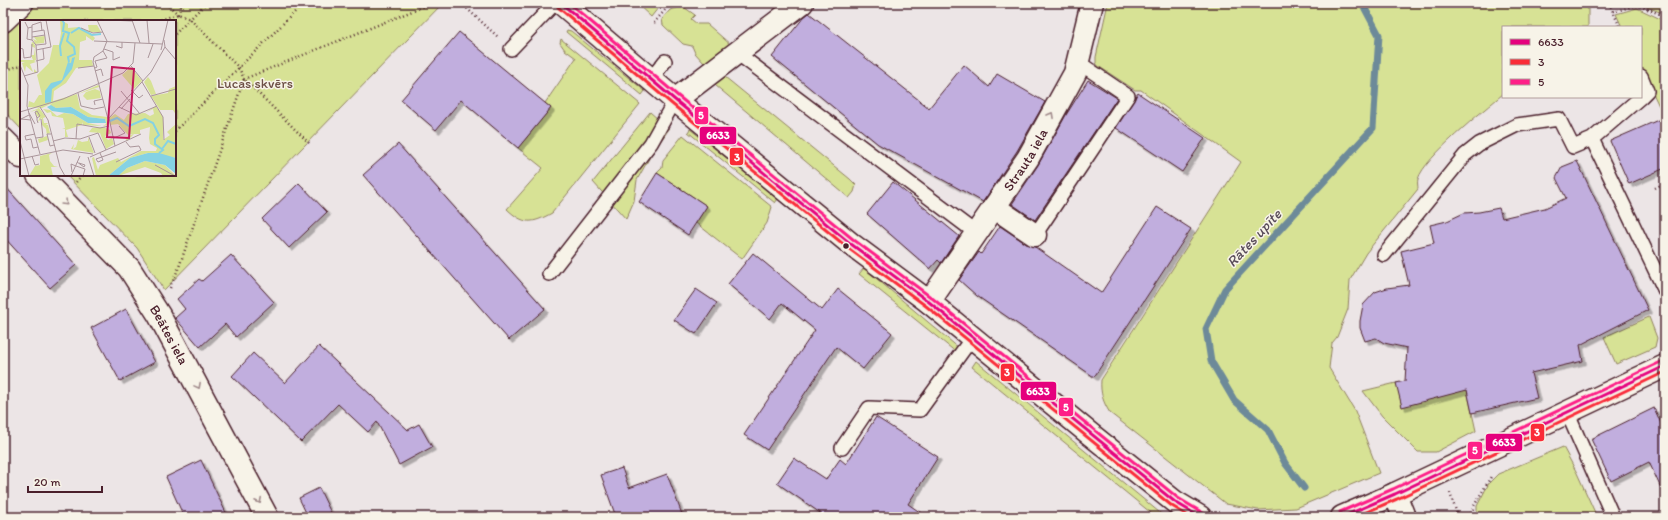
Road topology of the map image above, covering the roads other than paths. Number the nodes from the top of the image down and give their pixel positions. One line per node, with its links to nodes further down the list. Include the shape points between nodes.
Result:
1 (22, 3): 6 (main road)
2 (555, 3): 7 (lane)
3 (561, 3): 12 (main road)
4 (802, 3): 8 (main road)
5 (1092, 3): 10 (main road, Strauta iela)
6 (3, 21)
7 (511, 49)
8 (736, 53): 15 (main road); 21 (lane)
9 (665, 61): 12 (lane)
10 (1075, 69): 20 (main road, Strauta iela, one-way to 10, via 1028,158); 22 (lane, via 1128,96)
11 (1642, 78): 13 (lane, via 1648,91)
12 (651, 79): 15 (main road)
13 (1642, 96)
14 (1640, 98): 17 (lane)
15 (675, 100): 24 (lane, via 651,143); 26 (main road, via 851,244)
16 (3, 139): 18 (main road)
17 (1592, 139): 23 (lane, via 1573,147 1559,119 1517,125 1479,144 1464,155); 25 (lane)
18 (20, 156)
19 (39, 176): 32 (main road, Beātes iela, one-way to 32, via 129,268 159,314)
20 (994, 207): 21 (main road, Strauta iela); 22 (main road)
21 (976, 233): 26 (main road, Strauta iela)
22 (1035, 235)
23 (1384, 255)
24 (549, 274)
25 (1665, 291)
26 (929, 302): 27 (main road)
27 (972, 338): 30 (lane, via 920,410 869,408); 33 (main road, via 1175,502)
28 (1665, 366): 29 (main road)
29 (1568, 412): 31 (main road); 36 (lane)
30 (842, 448)
31 (1395, 494): 34 (main road); 35 (main road)
32 (267, 517)
33 (1200, 517)
34 (1342, 517)
35 (1404, 517)
36 (1613, 517)

